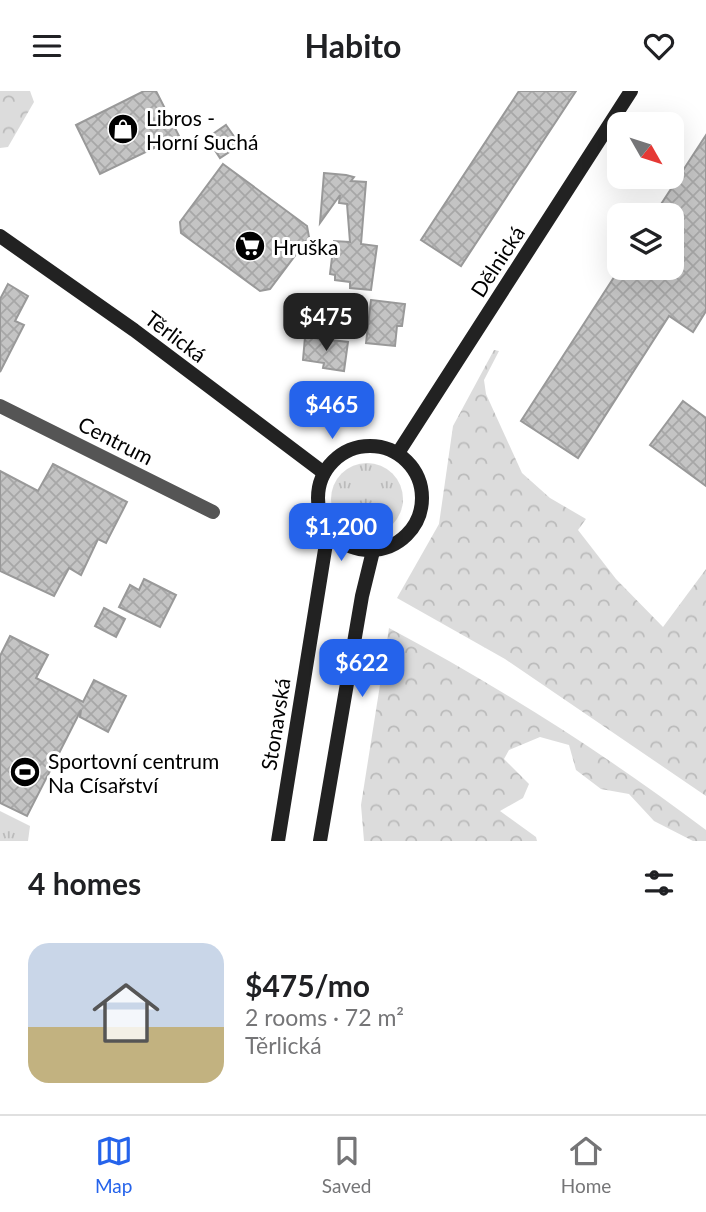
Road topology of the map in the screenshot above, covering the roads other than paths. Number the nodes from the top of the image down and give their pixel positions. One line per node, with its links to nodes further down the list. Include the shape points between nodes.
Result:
1 (631, 91): 4 (main road, Dělnická)
2 (0, 236): 5 (main road, Těrlická, via 134,330)
3 (0, 405): 6 (street, Centrum)
4 (398, 453): 5 (main road, via 382,447 356,448 334,460); 8 (main road, via 419,478 421,511 404,539)
5 (324, 474): 7 (main road, via 318,509)
6 (213, 512)
7 (328, 531): 8 (main road, via 348,547); 9 (main road, Stonavská)
8 (373, 551): 10 (main road)
9 (278, 841)
10 (320, 841)

